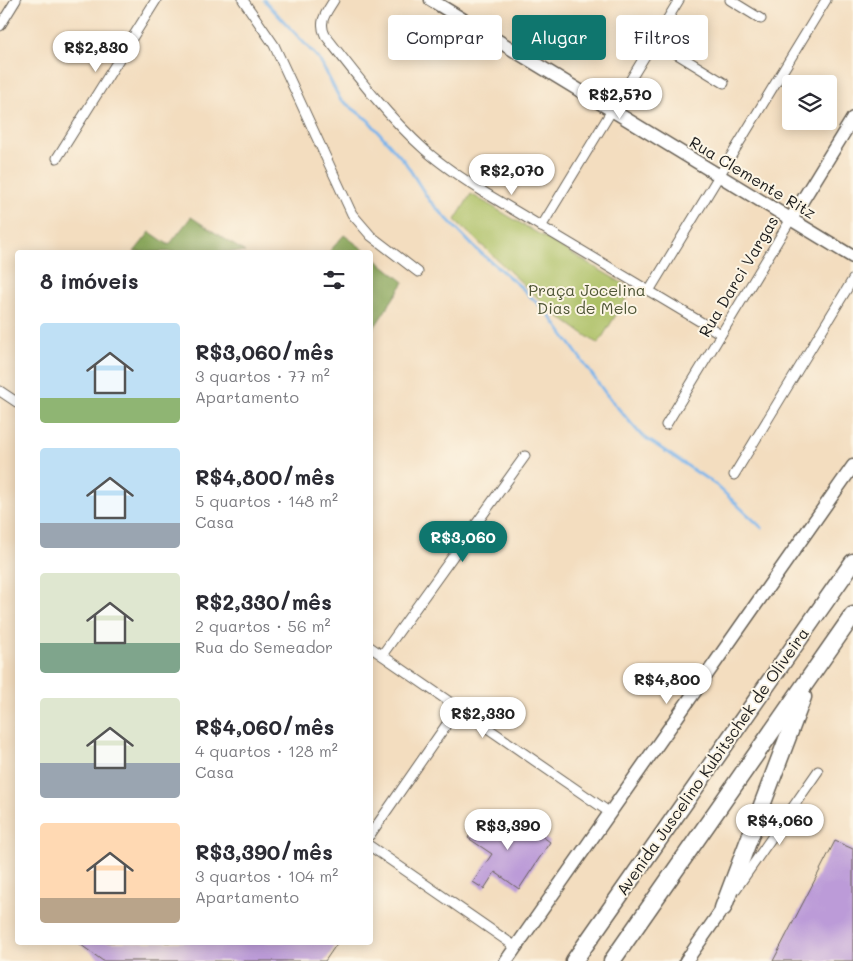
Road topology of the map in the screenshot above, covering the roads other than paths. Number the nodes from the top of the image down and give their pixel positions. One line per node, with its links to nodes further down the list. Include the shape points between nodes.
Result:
1 (16, 0): 11 (street)
2 (156, 0): 17 (street)
3 (243, 0): 22 (street, via 274,45 352,214 371,236)
4 (334, 0): 20 (street, via 323,19 325,35 390,115 456,175)
5 (431, 0): 15 (street, Rua Clemente Ritz)
6 (679, 0): 9 (street)
7 (730, 0): 10 (street)
8 (826, 0): 18 (street)
9 (670, 15)
10 (761, 19)
11 (0, 26)
12 (642, 60): 15 (street)
13 (687, 60): 14 (street)
14 (724, 83)
15 (612, 110): 18 (street, Rua Clemente Ritz); 20 (street)
16 (853, 118): 19 (street, Rua Darci Vargas)
17 (57, 158)
18 (719, 176): 19 (street, Rua Clemente Ritz); 24 (street)
19 (791, 220): 21 (street, Rua Clemente Ritz); 25 (street, Rua Darci Vargas)
20 (541, 227): 24 (street)
21 (853, 258)
22 (418, 272)
23 (853, 279): 31 (street)
24 (649, 292): 25 (street)
25 (721, 334): 28 (street, Rua Darci Vargas)
26 (0, 391): 27 (street)
27 (15, 401)
28 (666, 425)
29 (525, 456): 35 (street)
30 (853, 466): 39 (street)
31 (734, 474)
32 (853, 562): 45 (highway, Avenida Juscelino Kubitschek de Oliveira)
33 (853, 615): 36 (highway, Avenida Juscelino Kubitschek de Oliveira)
34 (373, 649): 35 (street)
35 (382, 655): 37 (street)
36 (812, 674): 42 (highway); 46 (highway, Avenida Juscelino Kubitschek de Oliveira)
37 (458, 708): 39 (street); 40 (street)
38 (818, 771): 42 (street)
39 (609, 812): 43 (street)
40 (373, 831)
41 (373, 848): 43 (street)
42 (723, 908): 47 (street)
43 (516, 947): 44 (street)
44 (506, 961)
45 (574, 961)
46 (612, 961)
47 (686, 961)

